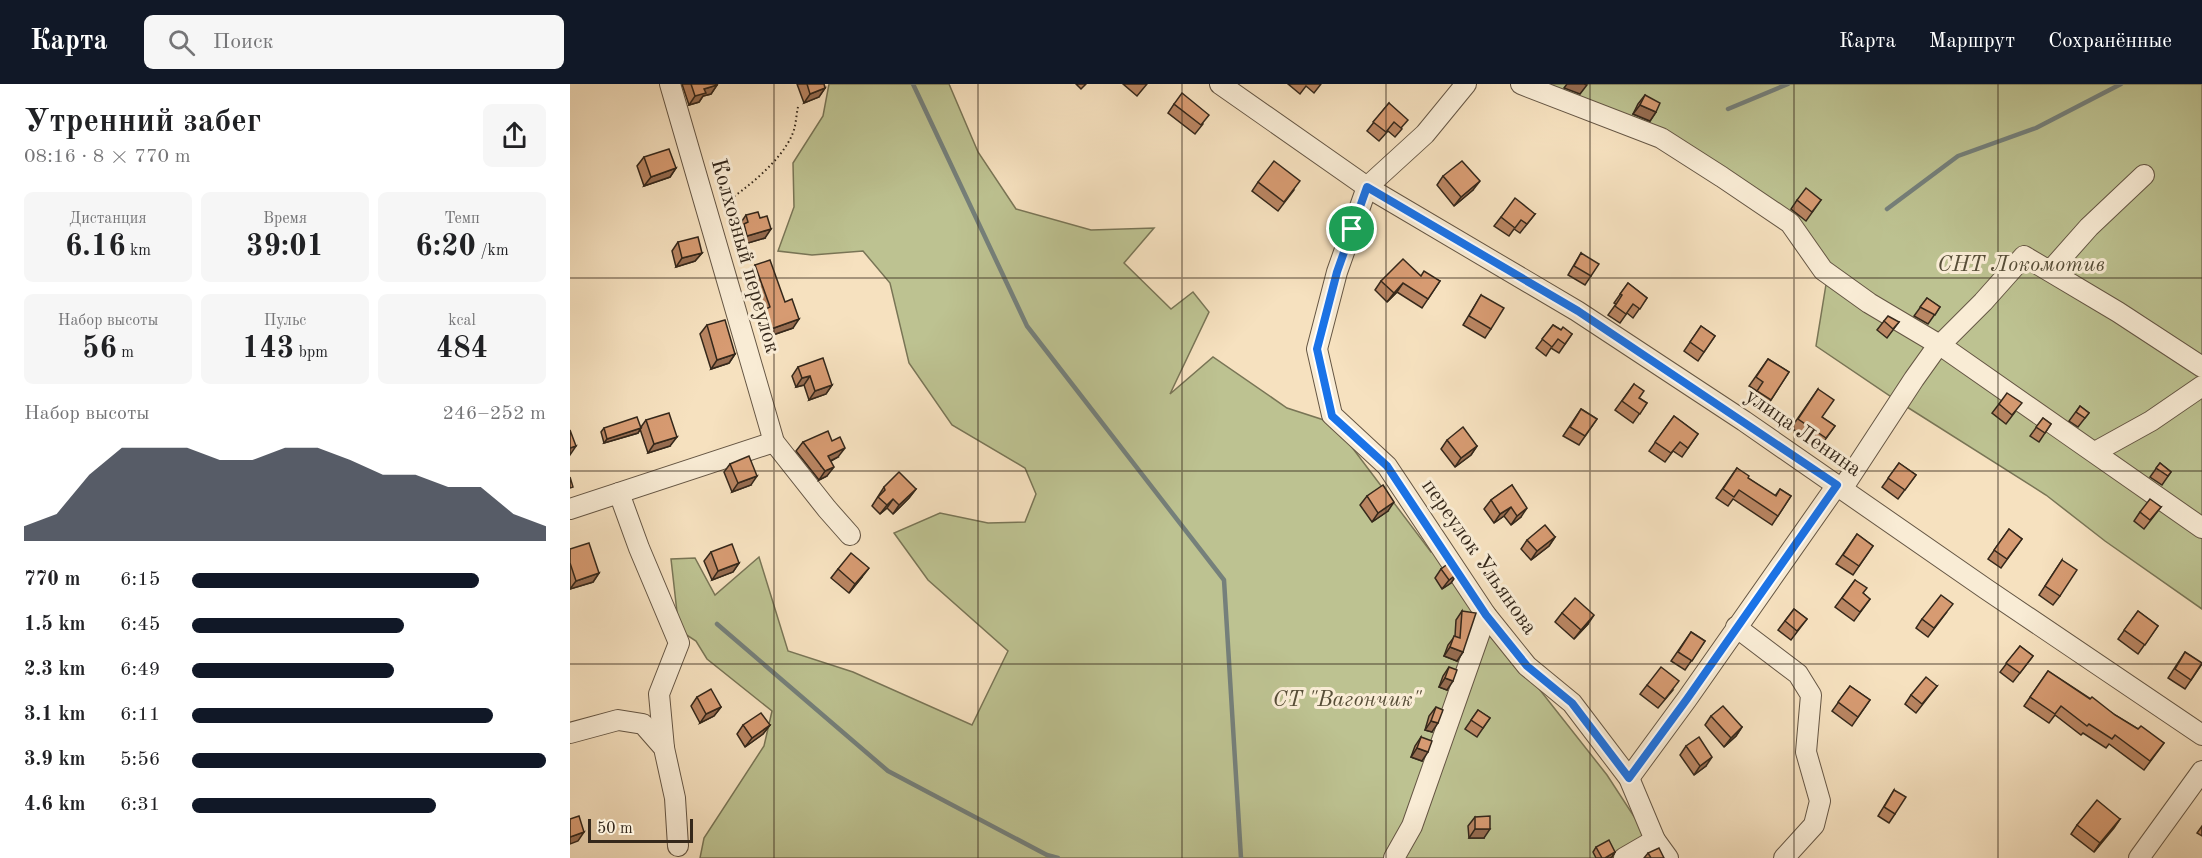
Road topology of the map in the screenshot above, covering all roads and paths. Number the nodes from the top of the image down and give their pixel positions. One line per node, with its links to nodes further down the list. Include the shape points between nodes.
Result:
1 (670, 84): 8 (street, Колхозный переулок)
2 (1220, 84): 7 (street, улица Ленина)
3 (1466, 84): 7 (street, via 1425,134)
4 (1521, 84): 10 (street, via 1661,138 1790,223 1823,270 1869,303)
5 (798, 108): 8 (path, via 793,134 778,157 734,197)
6 (2144, 176): 9 (street, via 2089,227)
7 (1367, 187): 15 (street, улица Ленина, via 1578,311); 20 (street, переулок Ульянова, via 1337,272 1317,349 1332,416 1387,466)
8 (708, 214): 13 (street, Колхозный переулок)
9 (2050, 271): 10 (street, via 2024,256); 11 (street)
10 (1941, 345): 14 (street); 15 (street)
11 (2202, 367)
12 (2202, 386): 14 (street, via 2151,421)
13 (774, 442): 16 (street); 19 (street, Колхозный переулок)
14 (2095, 452): 18 (street)
15 (1840, 487): 21 (street); 23 (street, улица Ленина)
16 (619, 493): 17 (street); 24 (street, via 679,643 659,694)
17 (570, 509)
18 (2202, 528)
19 (850, 535)
20 (1486, 615): 26 (street, переулок Ульянова, via 1527,666 1572,703); 29 (street, via 1412,826)
21 (1736, 627): 26 (street); 32 (street, via 1798,674 1811,695 1806,752 1820,801 1814,825)
22 (570, 733): 24 (street, via 618,720 643,724)
23 (2202, 735)
24 (664, 748): 28 (street, via 675,798)
25 (2202, 771): 33 (street)
26 (1629, 778): 27 (street, переулок Ульянова)
27 (1655, 840): 30 (street); 31 (street, переулок Ульянова)
28 (678, 846)
29 (1394, 858)
30 (1624, 858)
31 (1668, 858)
32 (1784, 858)
33 (2139, 858)

